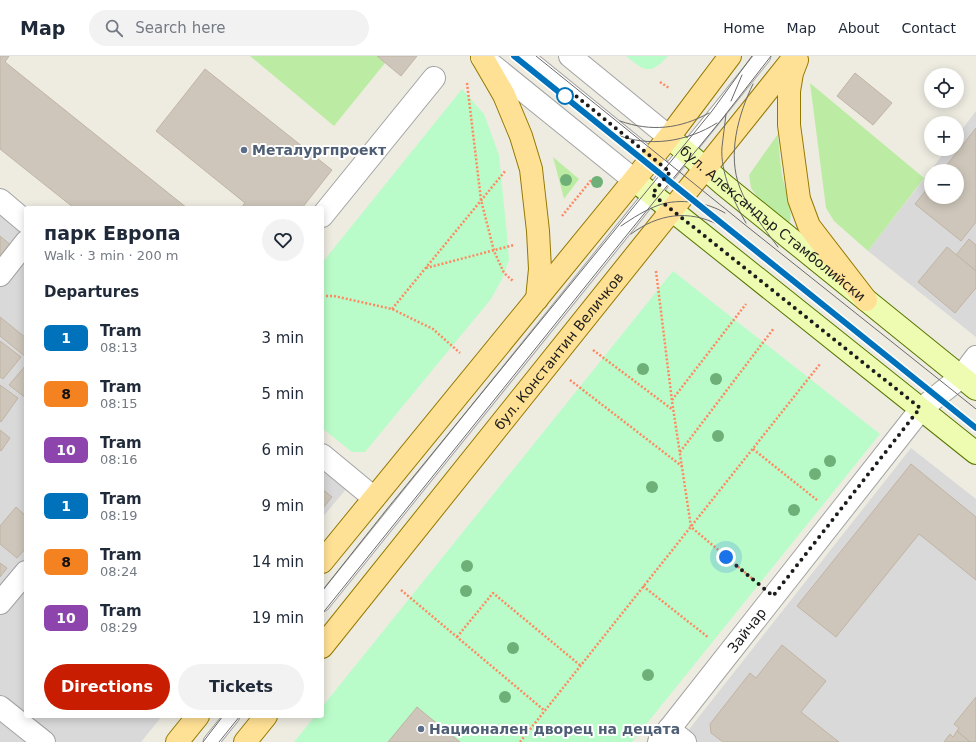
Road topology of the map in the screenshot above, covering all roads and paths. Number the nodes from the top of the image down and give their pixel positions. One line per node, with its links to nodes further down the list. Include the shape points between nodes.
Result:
1 (526, 56): 14 (lane)
2 (570, 56): 12 (street, бул. Александър Стамболийски)
3 (730, 56): 12 (main road)
4 (763, 56): 13 (lane, бул. Константин Величков)
5 (795, 56): 16 (main road, бул. Константин Величков)
6 (798, 56): 38 (main road, via 789,91 789,125 800,199 809,226)
7 (481, 57): 19 (street); 37 (main road, via 504,95 522,136 531,169 540,269)
8 (434, 78): 26 (street)
9 (466, 78): 24 (path)
10 (660, 82): 11 (path)
11 (669, 88)
12 (669, 137): 13 (main road, бул. Александър Стамболийски); 14 (main road)
13 (686, 152): 16 (main road, бул. Александър Стамболийски); 17 (lane, бул. Константин Величков)
14 (652, 157): 17 (lane); 19 (main road)
15 (507, 168): 24 (path)
16 (706, 169): 25 (main road, бул. Константин Величков); 38 (main road, бул. Александър Стамболийски)
17 (670, 172): 21 (lane, бул. Константин Величков)
18 (588, 174): 20 (path, via 593,178)
19 (634, 180): 21 (main road); 37 (main road)
20 (582, 191): 22 (path); 28 (path)
21 (652, 194): 25 (main road); 64 (lane, бул. Константин Величков)
22 (586, 195)
23 (0, 200): 27 (street)
24 (481, 200): 31 (path); 32 (path)
25 (672, 211): 49 (main road); 67 (main road, бул. Константин Величков)
26 (324, 214)
27 (24, 220)
28 (558, 221)
29 (516, 244): 31 (path)
30 (24, 245): 34 (street)
31 (494, 251): 32 (path); 35 (path, via 504,273)
32 (426, 268): 40 (path)
33 (656, 271): 48 (path)
34 (0, 275)
35 (514, 282)
36 (324, 296): 40 (path)
37 (537, 299): 56 (main road)
38 (866, 300): 47 (main road, бул. Александър Стамболийски)
39 (746, 304): 48 (path)
40 (392, 309): 43 (path, via 433,328)
41 (774, 328): 52 (path)
42 (593, 350): 50 (path)
43 (461, 354)
44 (976, 356): 47 (street, Зайчар)
45 (820, 364): 51 (path)
46 (570, 380): 55 (path)
47 (968, 383): 49 (street, Зайчар)
48 (672, 401): 50 (path)
49 (920, 408): 53 (main road); 57 (street, Зайчар)
50 (673, 410): 52 (path)
51 (753, 449): 57 (path); 58 (path)
52 (680, 452): 55 (path)
53 (976, 453)
54 (324, 457): 56 (street)
55 (683, 467): 58 (path)
56 (374, 498): 59 (main road)
57 (837, 515): 63 (street, Зайчар)
58 (691, 527): 61 (path); 63 (path)
59 (324, 560)
60 (24, 574): 65 (street)
61 (643, 586): 68 (path); 69 (path)
62 (401, 590): 66 (path)
63 (773, 596): 68 (street, Зайчар)
64 (324, 602)
65 (0, 603)
66 (457, 637): 69 (path, via 493,593); 71 (path)
67 (324, 645)
68 (728, 654): 75 (street, Зайчар)
69 (581, 666): 71 (path)
70 (0, 708): 76 (street)
71 (545, 711): 80 (path)
72 (196, 718): 77 (main road)
73 (230, 718): 78 (lane)
74 (264, 718): 79 (main road)
75 (671, 738)
76 (44, 742)
77 (177, 742)
78 (211, 742)
79 (245, 742)
80 (520, 742)

